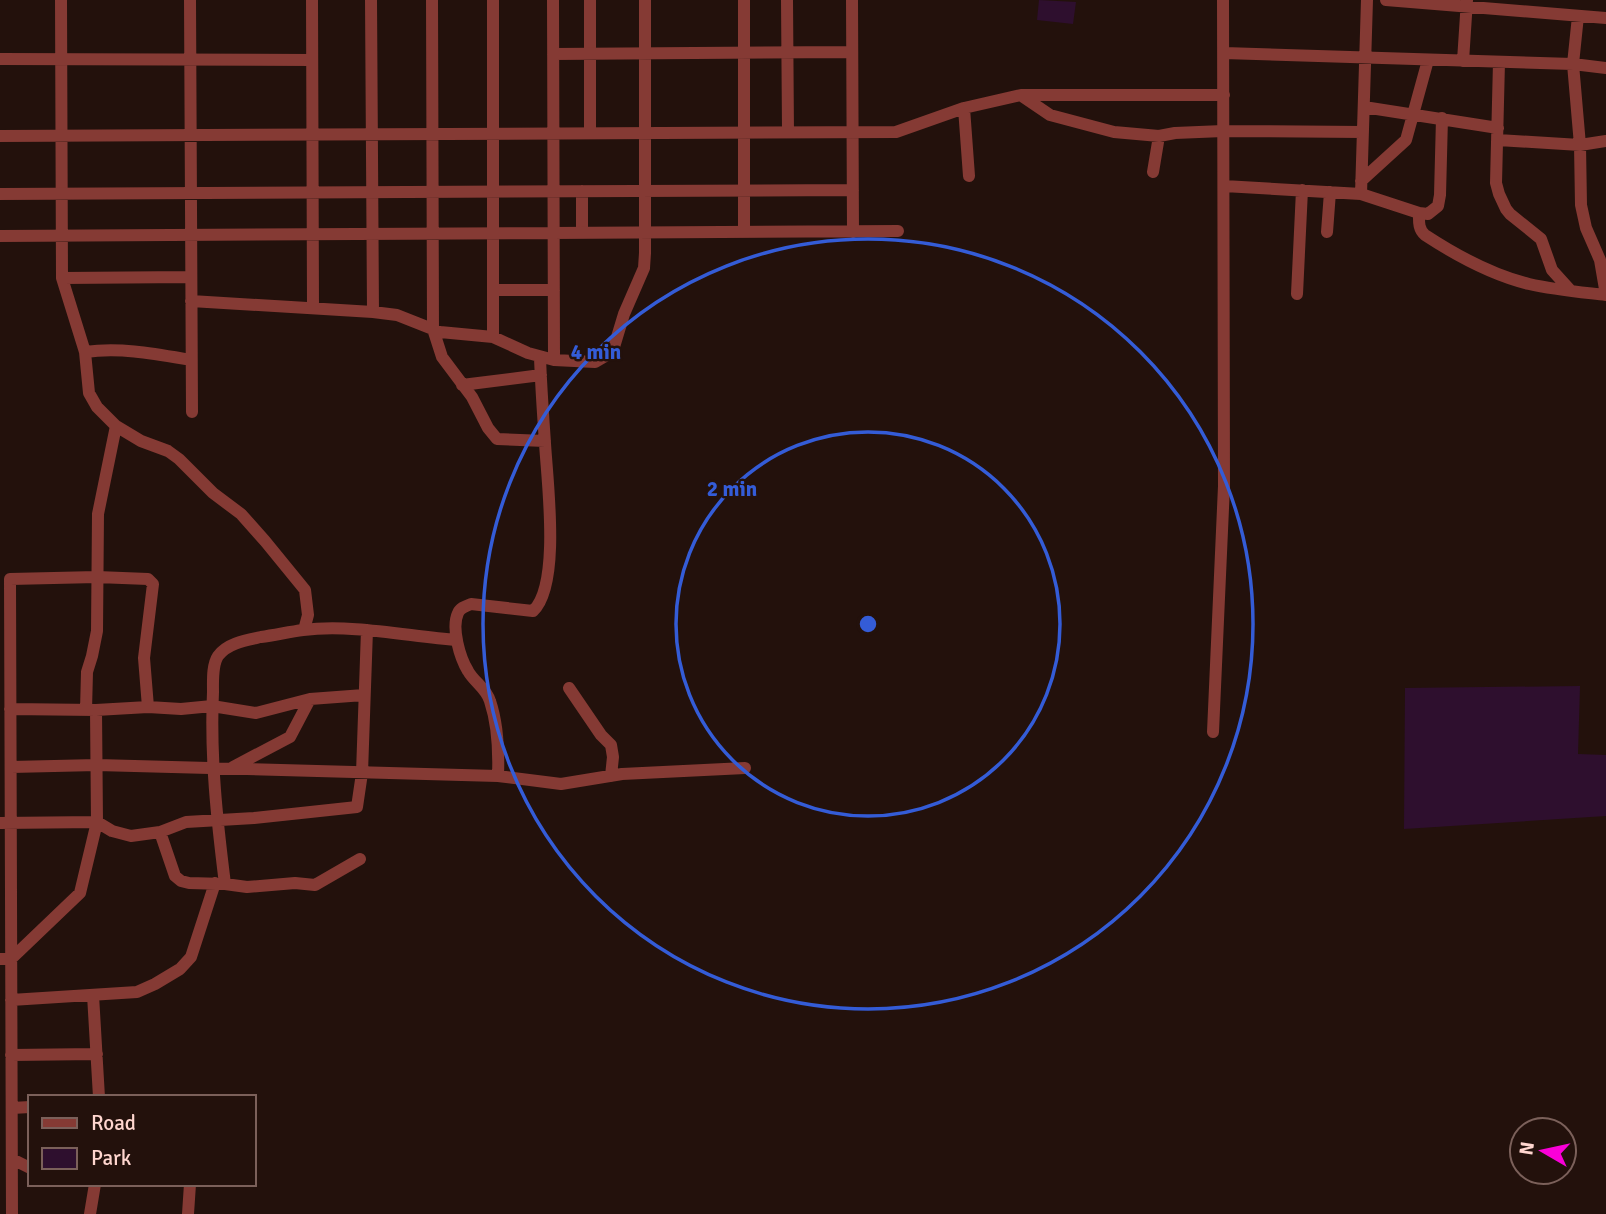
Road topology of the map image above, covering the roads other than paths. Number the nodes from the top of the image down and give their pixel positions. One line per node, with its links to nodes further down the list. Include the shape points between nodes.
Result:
1 (61, 0): 28 (street)
2 (190, 0): 29 (street)
3 (312, 0): 30 (street)
4 (371, 0): 51 (street)
5 (432, 0): 52 (street)
6 (492, 0): 53 (street)
7 (553, 0): 24 (street)
8 (590, 0): 25 (street)
9 (645, 0): 21 (street)
10 (744, 0): 22 (street)
11 (787, 0): 19 (street)
12 (852, 0): 20 (street)
13 (1223, 0): 23 (street)
14 (1367, 0): 26 (street)
15 (1386, 0): 16 (street)
16 (1466, 3): 17 (street); 32 (street)
17 (1578, 16): 18 (street); 34 (street)
18 (1606, 18)
19 (787, 52): 20 (street); 22 (street); 44 (street)
20 (852, 52): 45 (street)
21 (646, 53): 22 (street); 25 (street); 49 (street)
22 (744, 53): 43 (street)
23 (1224, 53): 26 (street); 37 (street)
24 (553, 54): 25 (street); 47 (street)
25 (590, 54): 48 (street)
26 (1365, 58): 31 (street); 38 (street)
27 (0, 59): 28 (street)
28 (62, 59): 29 (street); 57 (street)
29 (191, 60): 30 (street); 55 (street)
30 (312, 60): 50 (street)
31 (1428, 60): 32 (street); 40 (street)
32 (1463, 61): 33 (street)
33 (1499, 62): 34 (street); 54 (street)
34 (1573, 64): 35 (street); 60 (street)
35 (1606, 68)
36 (1021, 95): 37 (street); 39 (street); 58 (street, via 1050,115 1114,132)
37 (1224, 95): 42 (street)
38 (1364, 107): 40 (street); 46 (street)
39 (964, 108): 45 (street, via 897,132); 62 (street)
40 (1414, 114): 41 (street); 64 (street, via 1406,139)
41 (1442, 118): 54 (street); 79 (street, via 1438,206 1429,214)
42 (1223, 131): 46 (street); 58 (street); 63 (street)
43 (744, 132): 44 (street); 49 (street); 65 (street)
44 (788, 132): 45 (street)
45 (852, 132): 66 (street)
46 (1363, 132): 64 (street)
47 (553, 133): 48 (street); 53 (street); 69 (street)
48 (590, 133): 49 (street)
49 (646, 133): 71 (street)
50 (312, 134): 51 (street); 55 (street); 72 (street)
51 (372, 134): 52 (street); 73 (street)
52 (432, 134): 53 (street); 74 (street)
53 (493, 134): 68 (street)
54 (1498, 134): 60 (street); 99 (street, via 1496,183 1502,201 1510,214 1541,239 1552,270)
55 (191, 135): 57 (street); 77 (street)
56 (0, 136): 57 (street)
57 (62, 136): 76 (street)
58 (1159, 136): 61 (street)
59 (1606, 141): 60 (street)
60 (1580, 145): 96 (street, via 1583,217)
61 (1153, 172)
62 (968, 176)
63 (1224, 186): 67 (street); 129 (street, via 1224,486)
64 (1361, 187): 75 (street); 79 (street)
65 (744, 190): 66 (street); 71 (street); 81 (street)
66 (853, 190): 82 (street)
67 (1302, 190): 75 (street); 100 (street)
68 (493, 191): 69 (street); 74 (street); 84 (street)
69 (553, 191): 70 (street); 85 (street)
70 (582, 191): 71 (street); 86 (street)
71 (646, 191): 87 (street)
72 (312, 192): 73 (street); 77 (street); 88 (street)
73 (373, 192): 74 (street); 89 (street)
74 (432, 192): 90 (street)
75 (1330, 192): 83 (street)
76 (62, 193): 77 (street); 78 (street); 91 (street)
77 (191, 193): 92 (street)
78 (0, 194)
79 (1419, 213): 99 (street, via 1420,232 1461,258 1527,284)
80 (898, 231): 82 (street)
81 (744, 232): 82 (street); 87 (street)
82 (853, 232)
83 (1327, 232)
84 (493, 233): 85 (street); 90 (street); 97 (street)
85 (554, 233): 86 (street); 98 (street)
86 (582, 233): 87 (street)
87 (646, 233): 110 (street, via 644,268 614,346 595,362)
88 (312, 234): 89 (street); 92 (street); 103 (street)
89 (373, 234): 90 (street); 104 (street)
90 (433, 234): 105 (street)
91 (62, 235): 92 (street); 93 (street); 95 (street)
92 (191, 235): 94 (street)
93 (0, 236)
94 (191, 277): 95 (street); 102 (street)
95 (62, 278): 107 (street)
96 (1604, 278): 101 (street)
97 (493, 290): 98 (street); 106 (street)
98 (554, 290): 110 (street)
99 (1571, 291): 101 (street)
100 (1297, 294)
101 (1606, 295)
102 (191, 301): 103 (street); 109 (street)
103 (313, 308): 104 (street)
104 (373, 312): 105 (street)
105 (433, 328): 106 (street); 112 (street, via 442,357)
106 (494, 337): 108 (street)
107 (85, 352): 109 (street, via 125,350); 114 (street, via 92,400)
108 (540, 357): 110 (street); 111 (street)
109 (191, 359): 113 (street)
110 (554, 360)
111 (541, 375): 112 (street); 115 (street)
112 (462, 385): 115 (street, via 497,439)
113 (192, 412)
114 (117, 426): 116 (street, via 98,514); 118 (street, via 168,451 241,514 305,590)
115 (545, 441): 120 (street, via 550,543 541,599 533,611 464,607 455,627)
116 (97, 577): 117 (street, via 10,579); 126 (street, via 148,579 153,584 144,657); 127 (street, via 97,631 87,672)
117 (5, 596): 121 (street)
118 (304, 629): 119 (street); 125 (street, via 243,641 223,650 216,658)
119 (366, 630): 120 (street); 123 (street)
120 (457, 640): 136 (street, via 469,673 491,703 499,747)
121 (5, 657): 128 (street)
122 (569, 688): 137 (street, via 611,745)
123 (364, 695): 124 (street); 135 (street)
124 (310, 699): 125 (street, via 256,713); 134 (street, via 290,737)
125 (212, 706): 126 (street); 133 (street)
126 (148, 707): 127 (street)
127 (91, 710): 128 (street); 130 (street)
128 (7, 717): 131 (street)
129 (1213, 732)
130 (97, 765): 131 (street); 133 (street); 139 (street)
131 (11, 767): 140 (street)
132 (745, 768): 137 (street)
133 (213, 769): 134 (street); 138 (street)
134 (230, 769): 135 (street)
135 (362, 773): 136 (street); 138 (street, via 357,807)
136 (498, 776): 137 (street, via 561,784)
137 (611, 776)
138 (216, 820): 141 (street, via 187,822); 143 (street)
139 (97, 822): 140 (street); 141 (street, via 131,836); 144 (street, via 80,893)
140 (5, 823): 144 (street)
141 (160, 832): 143 (street, via 175,876 189,883)
142 (360, 859): 143 (street, via 315,885)
143 (220, 884): 145 (street, via 191,957 180,969 137,992)
144 (6, 959): 146 (street)
145 (93, 995): 146 (street); 147 (street)
146 (8, 1005): 148 (street)
147 (97, 1054): 148 (street); 149 (street)
148 (11, 1055): 151 (street)
149 (99, 1095)
150 (28, 1108): 151 (street)
151 (8, 1115): 152 (street)
152 (12, 1159): 153 (street); 156 (street)
153 (28, 1167)
154 (95, 1186): 157 (street)
155 (190, 1186): 158 (street)
156 (12, 1214)
157 (90, 1214)
158 (188, 1214)

